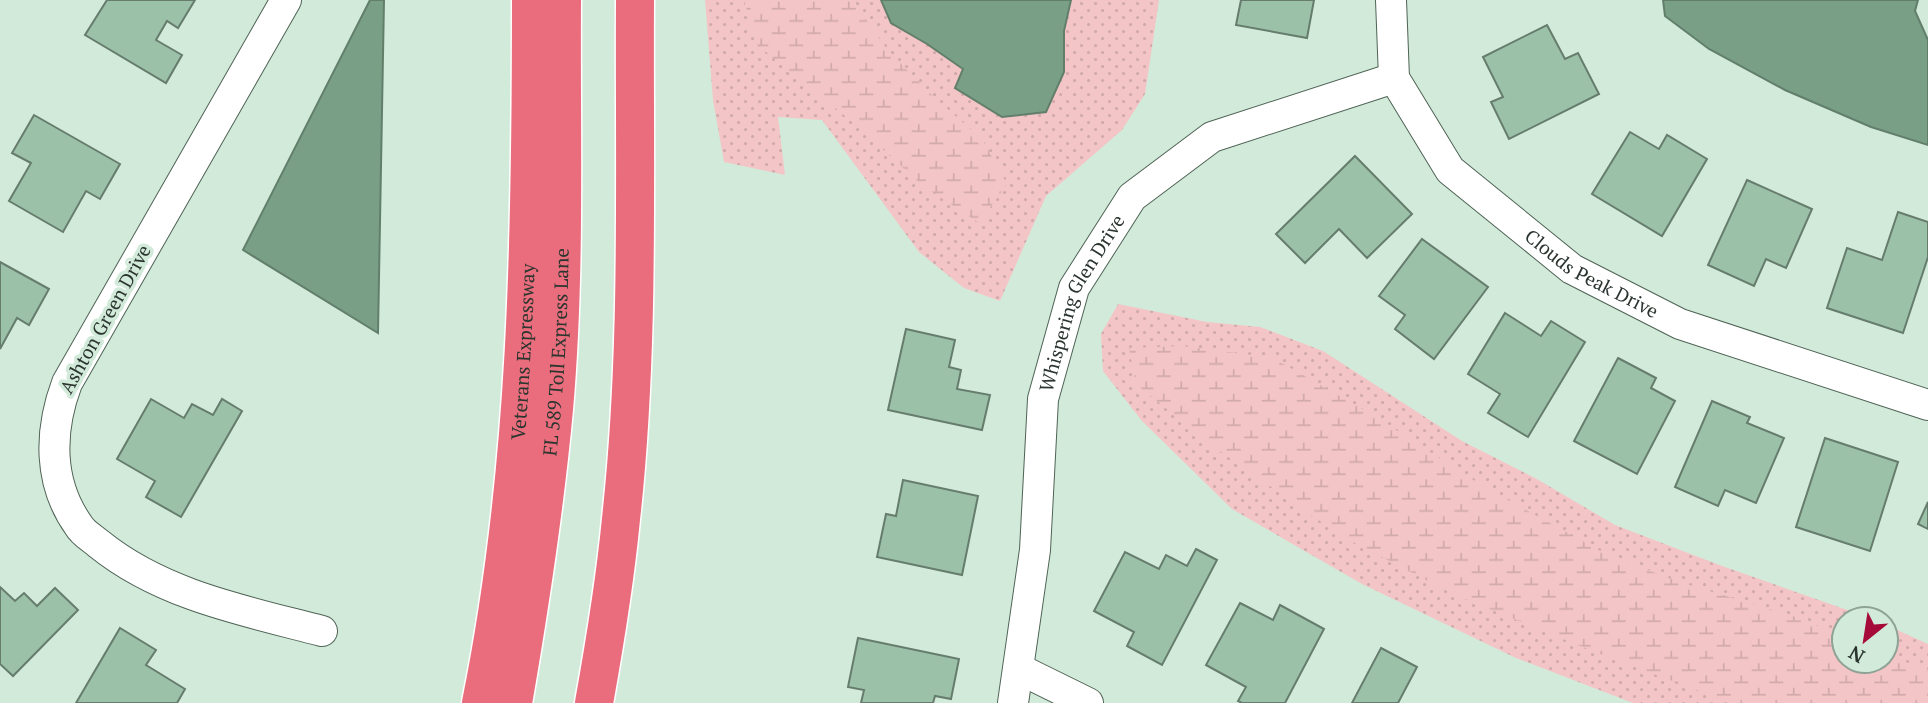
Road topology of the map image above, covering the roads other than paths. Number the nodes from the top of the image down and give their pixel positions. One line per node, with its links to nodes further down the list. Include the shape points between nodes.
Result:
1 (286, 0): 8 (street, Ashton Green Drive, via 67,383 58,407 54,463 64,502 80,528 110,553 193,595)
2 (531, 0): 10 (highway, Veterans Expressway, via 526,324 510,523)
3 (562, 0): 11 (highway, FL 589 Toll Express Lane, via 555,395 544,504)
4 (635, 0): 12 (highway, via 630,397 622,517)
5 (1391, 0): 6 (street, Clouds Peak Drive)
6 (1394, 78): 7 (street, Clouds Peak Drive, via 1450,170 1572,269 1681,324); 9 (street, Whispering Glen Drive, via 1212,137 1132,197 1110,231 1074,288 1043,400 1035,550)
7 (1928, 405)
8 (322, 631)
9 (1019, 669): 13 (street, Whispering Glen Drive); 14 (street)
10 (481, 703)
11 (513, 703)
12 (594, 703)
13 (1013, 703)
14 (1088, 703)

